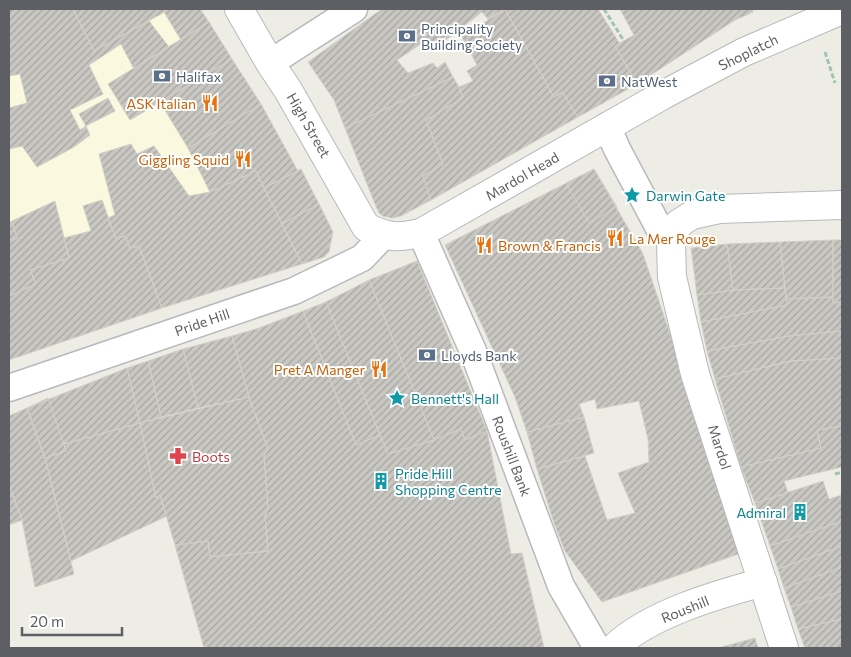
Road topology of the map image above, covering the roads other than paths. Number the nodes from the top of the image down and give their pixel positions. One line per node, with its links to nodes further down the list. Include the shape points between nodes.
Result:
1 (239, 9): 4 (street, High Street)
2 (354, 9): 4 (street)
3 (842, 10): 5 (street, Shoplatch, via 744,52)
4 (270, 63): 9 (street, High Street, via 366,227)
5 (655, 99): 6 (street, Mardol Head)
6 (607, 126): 8 (street, Mardol Head); 10 (street, Mardol)
7 (842, 205): 10 (street, via 719,209 692,215)
8 (421, 233): 9 (street, Mardol Head, via 401,237); 13 (street, Roushill Bank, via 473,351 561,586)
9 (384, 235): 11 (street, Pride Hill, via 362,258 294,291)
10 (665, 236): 12 (street, Mardol, via 695,374)
11 (9, 386)
12 (762, 582): 14 (street, Roushill, via 693,604 642,627); 15 (street, Mardol)
13 (597, 648)
14 (614, 648)
15 (784, 648)

